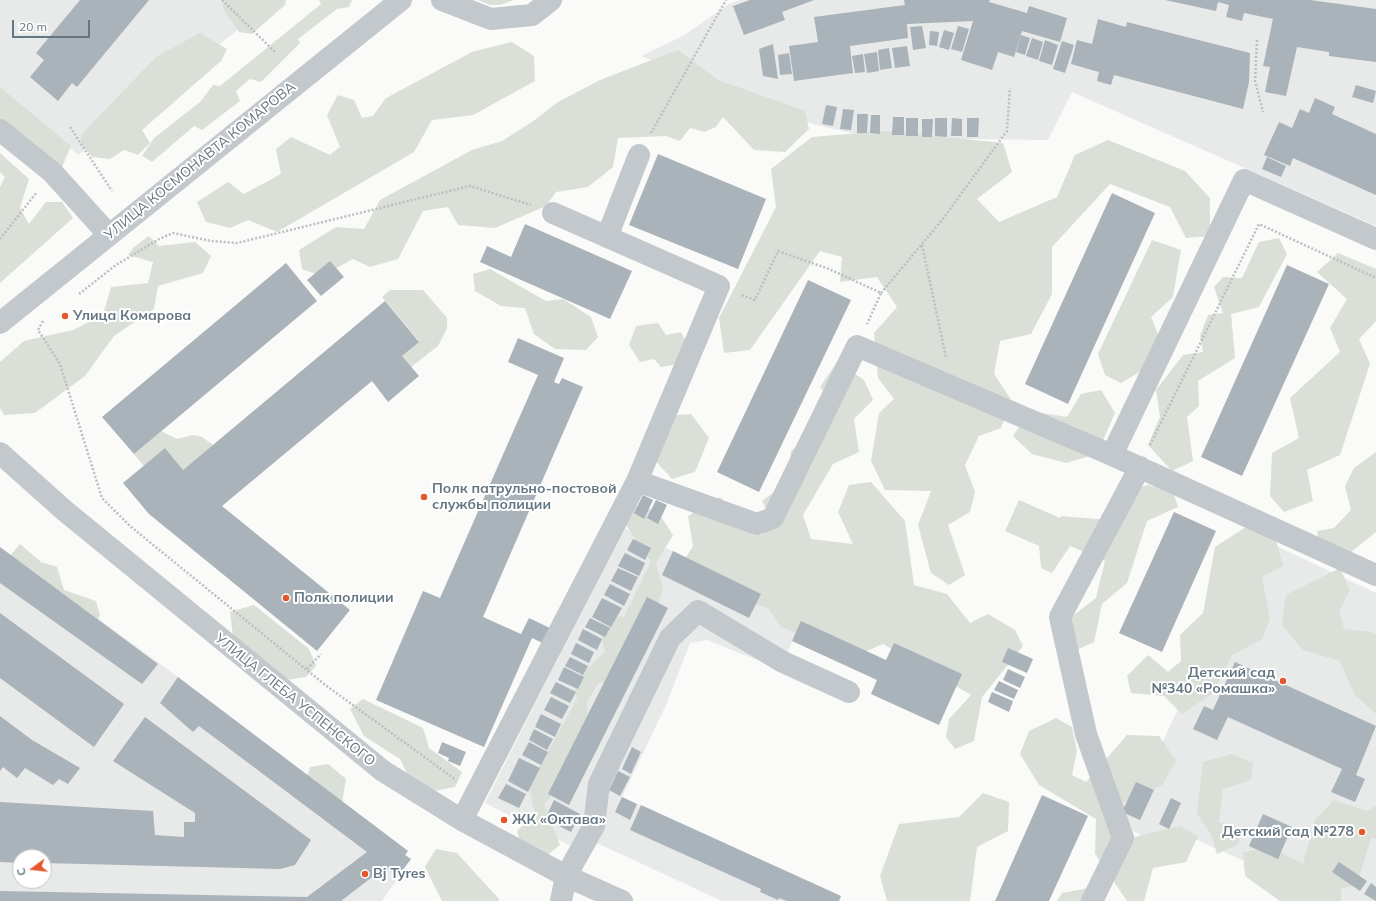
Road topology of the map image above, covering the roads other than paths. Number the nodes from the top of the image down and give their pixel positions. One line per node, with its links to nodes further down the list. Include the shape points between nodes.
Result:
1 (401, 0): 7 (street, УЛИЦА КОСМОНАВТА КОМАРОВА)
2 (442, 0): 3 (street, via 491,19 532,15)
3 (551, 0)
4 (0, 130): 7 (street, via 52,172)
5 (639, 155): 8 (street)
6 (554, 213): 8 (street)
7 (109, 235): 10 (street, УЛИЦА КОСМОНАВТА КОМАРОВА)
8 (607, 237): 14 (street, via 719,286)
9 (1376, 238): 12 (street, via 1244,180)
10 (0, 323)
11 (0, 453): 17 (street, УЛИЦА ГЛЕБА УСПЕНСКОГО, via 65,511 383,771)
12 (1112, 455): 13 (street); 14 (street, via 857,346 773,518 757,524)
13 (1140, 467): 15 (street); 21 (street, via 1060,616 1086,734 1123,838)
14 (637, 480): 17 (street)
15 (1376, 575)
16 (849, 692): 18 (street, via 783,662 698,611 670,638 599,784 594,826)
17 (462, 820): 18 (street, УЛИЦА ГЛЕБА УСПЕНСКОГО)
18 (566, 876): 19 (street); 20 (street, УЛИЦА ГЛЕБА УСПЕНСКОГО)
19 (561, 901)
20 (622, 901)
21 (1092, 901)

